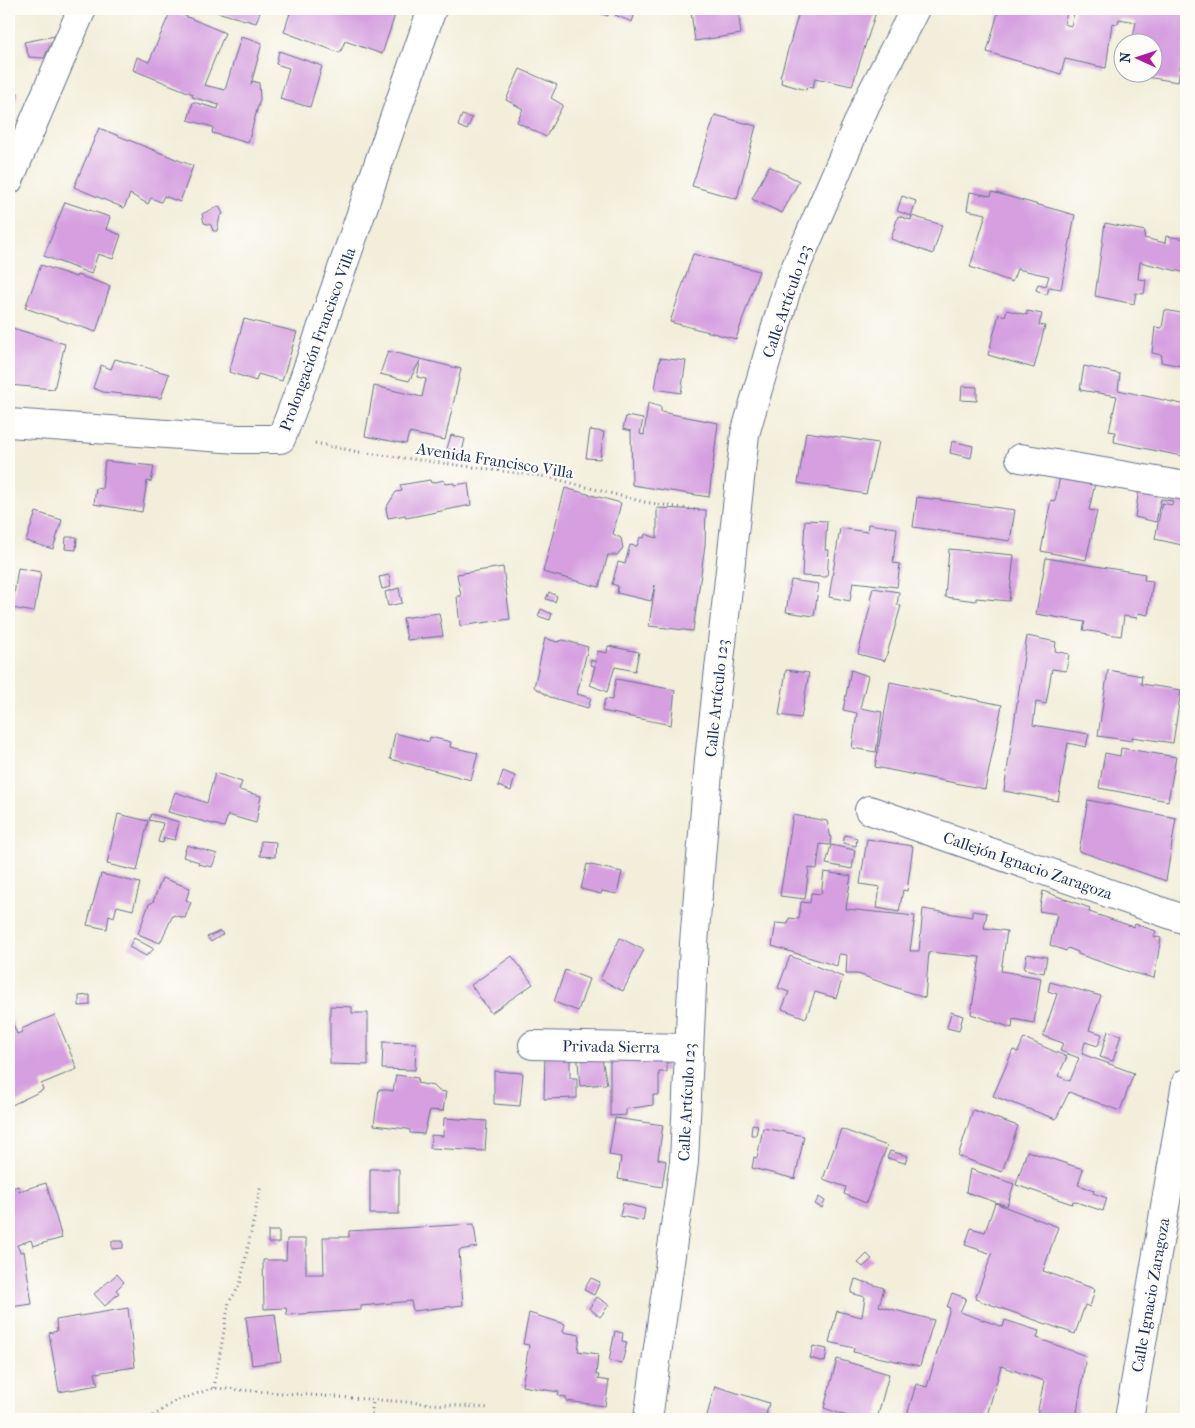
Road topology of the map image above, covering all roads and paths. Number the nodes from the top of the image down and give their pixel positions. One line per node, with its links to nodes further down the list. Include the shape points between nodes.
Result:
1 (82, 9): 4 (street)
2 (432, 9): 6 (street, Prolongación Francisco Villa)
3 (915, 9): 9 (street, Calle Artículo 123, via 862,112 788,285 745,434)
4 (9, 180)
5 (9, 423): 6 (street, Prolongación Francisco Villa, via 238,439)
6 (281, 439): 9 (path, Avenida Francisco Villa, via 548,477 644,502)
7 (1020, 458): 8 (street)
8 (1186, 486)
9 (734, 517): 13 (street, Calle Artículo 123, via 709,760)
10 (869, 810): 11 (street, Callejón Ignacio Zaragoza)
11 (1186, 920)
12 (533, 1045): 13 (street, Privada Sierra)
13 (689, 1048): 21 (street, Calle Artículo 123, via 684,1162)
14 (1186, 1083): 22 (street, Calle Ignacio Zaragoza)
15 (261, 1186): 16 (path, via 240,1285 228,1302)
16 (214, 1388): 17 (path); 19 (path, via 175,1401)
17 (372, 1400): 18 (path); 20 (path)
18 (489, 1408)
19 (149, 1419)
20 (371, 1419)
21 (648, 1419)
22 (1129, 1419)

